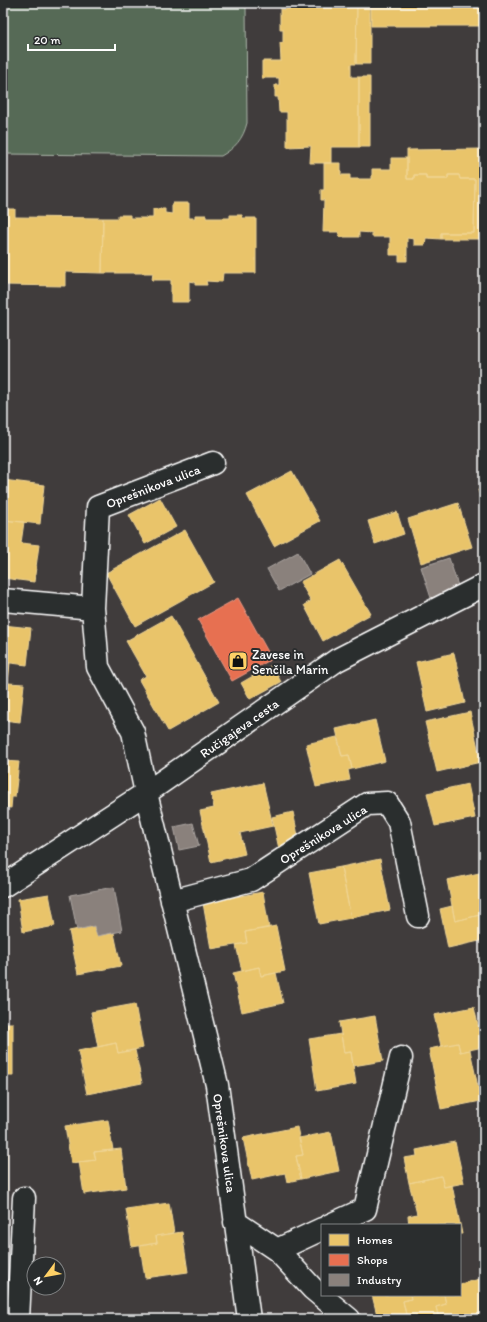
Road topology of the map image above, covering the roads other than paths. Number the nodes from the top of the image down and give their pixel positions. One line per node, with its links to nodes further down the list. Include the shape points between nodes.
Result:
1 (213, 463): 4 (street, Oprešnikova ulica, via 98,507)
2 (484, 585): 5 (street, Ručigajeva cesta, via 337,660)
3 (3, 600): 4 (street)
4 (94, 608): 5 (street, Oprešnikova ulica, via 98,667 134,732)
5 (146, 793): 6 (street, Ručigajeva cesta); 7 (street, Oprešnikova ulica)
6 (3, 886)
7 (172, 901): 8 (street, Oprešnikova ulica, via 250,880 367,804 387,803 400,822); 11 (street, Oprešnikova ulica, via 217,1085)
8 (418, 916)
9 (401, 1058): 12 (street, via 365,1209)
10 (24, 1198): 15 (street)
11 (235, 1222): 14 (street); 16 (street, Oprešnikova ulica)
12 (332, 1224)
13 (321, 1229): 14 (street)
14 (277, 1250): 17 (street, via 313,1290)
15 (18, 1319)
16 (249, 1319)
17 (349, 1319)

